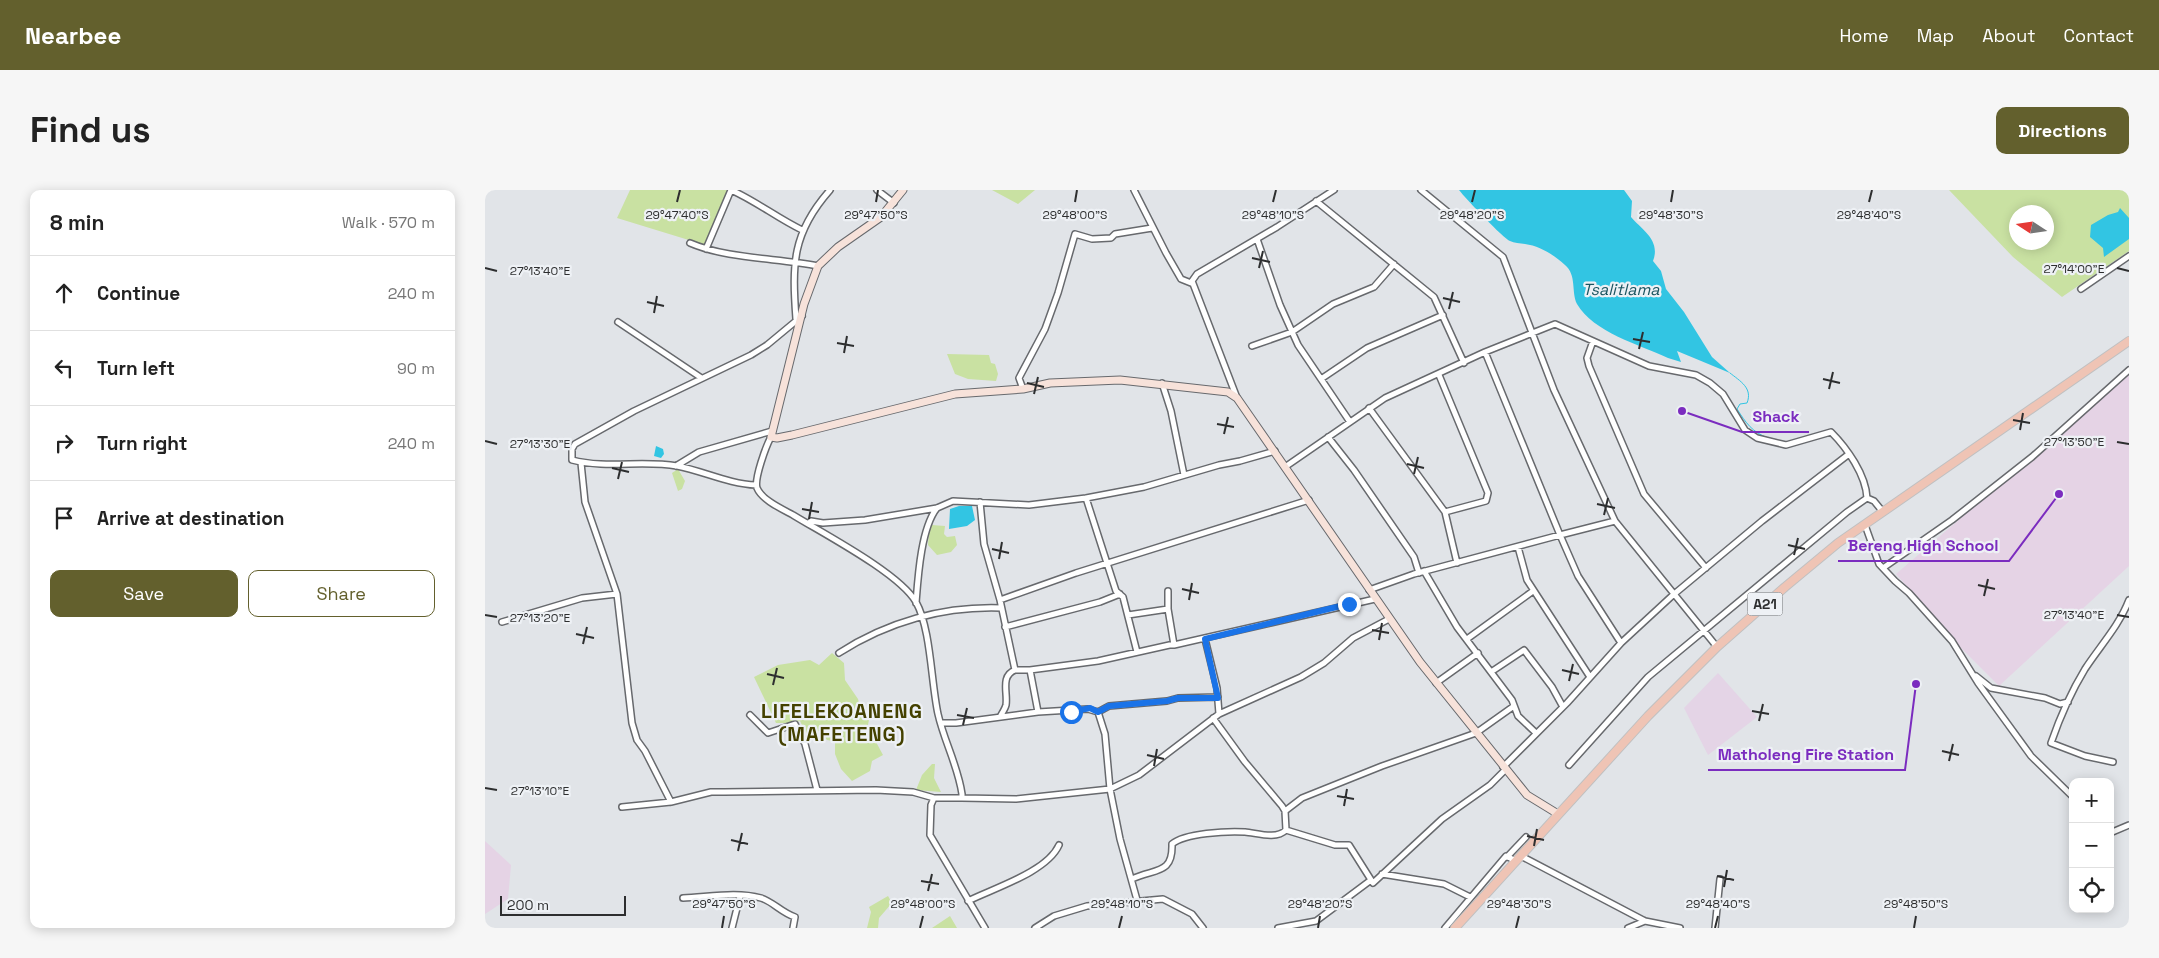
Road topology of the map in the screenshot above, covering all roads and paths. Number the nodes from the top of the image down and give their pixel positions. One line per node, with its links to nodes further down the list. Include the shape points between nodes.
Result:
1 (731, 190): 11 (street); 14 (street)
2 (830, 190): 11 (street, via 815,207)
3 (877, 190): 9 (street)
4 (903, 190): 9 (street)
5 (1134, 190): 10 (street)
6 (1334, 190): 8 (street)
7 (1421, 190): 25 (street, via 1503,258)
8 (1317, 201): 12 (street); 17 (street)
9 (895, 203): 18 (street, via 881,218 838,247)
10 (1152, 228): 19 (street, via 1181,278); 36 (street, via 1115,234 1111,238 1092,239 1075,234 1045,329 1019,378)
11 (802, 230): 16 (street)
12 (1257, 239): 19 (street, via 1197,274); 24 (street)
13 (690, 243): 14 (street)
14 (706, 249): 16 (street)
15 (2129, 256): 20 (street)
16 (795, 262): 18 (street); 22 (street)
17 (1394, 264): 21 (street, via 1434,297); 24 (street, via 1374,287 1333,304)
18 (818, 266): 22 (street)
19 (1191, 283): 37 (street)
20 (2081, 289)
21 (1443, 315): 30 (street); 34 (street, via 1367,348)
22 (799, 317): 33 (street, via 767,345); 40 (street)
23 (618, 322): 33 (street)
24 (1292, 332): 28 (street); 34 (street, via 1306,360)
25 (1531, 333): 26 (street, via 1555,324); 29 (street); 56 (street)
26 (1593, 341): 43 (street, via 1649,366 1696,375 1710,383 1723,394 1745,430 1757,438 1786,445 1828,431); 63 (street, via 1587,358 1589,366 1644,494)
27 (2129, 341): 55 (main road, A21)
28 (1252, 346)
29 (1485, 352): 30 (street); 59 (street)
30 (1464, 363): 32 (street)
31 (2129, 370): 64 (street, via 2032,457 1952,520)
32 (1439, 375): 38 (street); 54 (street, via 1488,492 1486,500)
33 (700, 377): 44 (street, via 575,444 572,460)
34 (1321, 379): 39 (street)
35 (1162, 383): 36 (street, via 1102,380 1050,383); 37 (street, via 1228,392); 47 (street)
36 (1023, 389): 40 (street, via 955,394 793,435 777,438)
37 (1237, 398): 42 (street)
38 (1369, 408): 39 (street); 54 (street)
39 (1350, 422): 41 (street)
40 (771, 434): 45 (street, via 699,452); 48 (street)
41 (1327, 437): 46 (street); 65 (street, via 1354,470 1409,549)
42 (1275, 451): 46 (street); 47 (street)
43 (1849, 454): 50 (street, via 1867,485); 63 (street)
44 (581, 463): 45 (street); 69 (street, via 585,502)
45 (675, 466): 48 (street)
46 (1285, 467): 51 (street)
47 (1184, 475): 49 (street, via 1144,487)
48 (756, 485): 57 (street, via 765,497)
49 (1086, 498): 52 (street, via 1029,505); 61 (street)
50 (1867, 498): 55 (street, via 1875,501); 83 (street)
51 (1309, 500): 61 (street); 66 (street)
52 (980, 502): 53 (street, via 953,501); 73 (street, via 984,544)
53 (937, 508): 57 (street, via 865,520 811,521); 75 (street, via 923,542)
54 (1445, 512): 62 (street)
55 (1883, 512): 58 (main road, A21)
56 (1615, 521): 59 (street); 71 (street)
57 (808, 524): 75 (street, via 869,561 909,592)
58 (1865, 525): 64 (street); 88 (main road, A21, via 1785,587)
59 (1560, 535): 60 (street); 86 (street, via 1577,576)
60 (1518, 547): 62 (street); 68 (street)
61 (1106, 563): 70 (street); 73 (street)
62 (1457, 563): 65 (street)
63 (1705, 568): 71 (street)
64 (1883, 568): 95 (street, via 1952,641)
65 (1421, 572): 66 (street); 85 (street)
66 (1369, 590): 72 (street)
67 (1168, 591): 77 (street)
68 (1533, 591): 85 (street); 96 (street)
69 (617, 594): 81 (street, via 582,598); 119 (street, via 632,723 637,740)
70 (1120, 594): 78 (street); 82 (street)
71 (1673, 595): 83 (street); 86 (street)
72 (1375, 599): 80 (street); 84 (street)
73 (1000, 600): 76 (street)
74 (2129, 600): 99 (street, via 2123,616 2086,668)
75 (916, 603): 79 (street)
76 (1001, 608): 79 (street); 82 (street)
77 (1168, 609): 78 (street); 87 (street)
78 (1127, 615): 89 (street)
79 (921, 616): 90 (street, via 885,627); 108 (street)
80 (1389, 618): 97 (street); 104 (street, via 1353,638 1301,677)
81 (502, 622)
82 (1005, 627): 92 (street)
83 (1702, 632): 88 (street); 112 (street, via 1648,677)
84 (1205, 639): 87 (street); 98 (street)
85 (1467, 639): 91 (street)
86 (1621, 643): 96 (street)
87 (1174, 644): 89 (street)
88 (1717, 648): 122 (main road, A21, via 1648,716)
89 (1137, 652): 93 (street)
90 (839, 653)
91 (1478, 653): 94 (street); 97 (street)
92 (1015, 670): 93 (street); 106 (street, via 1005,681 1006,705)
93 (1030, 670): 102 (street)
94 (1491, 672): 100 (street); 101 (street, via 1524,650)
95 (1976, 676): 99 (street, via 1991,688 2060,704); 116 (street, via 2031,756)
96 (1590, 677): 101 (street)
97 (1436, 683): 110 (street)
98 (1218, 698): 103 (street, via 1178,698 1109,706); 104 (street)
99 (2067, 702): 111 (street, via 2051,743)
100 (1514, 706): 109 (street); 110 (street)
101 (1563, 707): 109 (street)
102 (1037, 712): 103 (street, via 1090,708); 106 (street)
103 (1098, 712): 114 (street, via 1105,734)
104 (1219, 714): 107 (street)
105 (750, 715): 115 (street, via 768,733 795,724 805,744)
106 (1000, 717): 108 (street)
107 (1213, 718): 114 (street, via 1139,775); 121 (street)
108 (941, 723): 118 (street)
109 (1536, 733): 113 (street)
110 (1476, 734): 113 (street); 121 (street, via 1302,798)
111 (2113, 762)
112 (1569, 765)
113 (1504, 768): 122 (street, via 1527,795); 130 (street, via 1490,785 1443,819)
114 (1110, 789): 118 (street, via 1016,799); 131 (street)
115 (817, 790): 117 (street, via 913,792); 119 (street, via 711,792)
116 (2069, 793)
117 (934, 798): 118 (street); 137 (street, via 930,835 963,887)
118 (962, 798)
119 (671, 802): 120 (street)
120 (622, 807)
121 (1285, 811): 124 (street)
122 (1558, 814): 129 (main road, A21)
123 (2129, 825): 125 (street)
124 (1286, 830): 131 (street, via 1265,835 1227,832 1178,840 1171,844 1171,860 1166,867); 133 (street, via 1335,845 1349,845)
125 (2114, 832)
126 (1527, 837): 128 (street)
127 (1059, 845): 137 (street, via 1056,853 1045,863)
128 (1507, 857): 129 (street); 135 (street)
129 (1518, 858): 140 (street); 149 (main road, A21)
130 (1382, 874): 133 (street, via 1373,883); 135 (street, via 1444,884)
131 (1132, 879): 138 (street)
132 (1720, 879): 152 (street)
133 (1371, 880): 139 (street)
134 (740, 896): 136 (street); 141 (street); 142 (street, via 762,898 795,917)
135 (1469, 897): 148 (street)
136 (683, 898)
137 (967, 900): 143 (street)
138 (1137, 900): 144 (street, via 1087,906 1054,916); 145 (street, via 1168,901 1192,914)
139 (1316, 921): 146 (street); 147 (street)
140 (1645, 921): 150 (street); 151 (street)
141 (732, 928)
142 (793, 928)
143 (985, 928)
144 (1035, 928)
145 (1203, 928)
146 (1278, 928)
147 (1309, 928)
148 (1445, 928)
149 (1455, 928)
150 (1628, 928)
151 (1680, 928)
152 (1715, 928)

